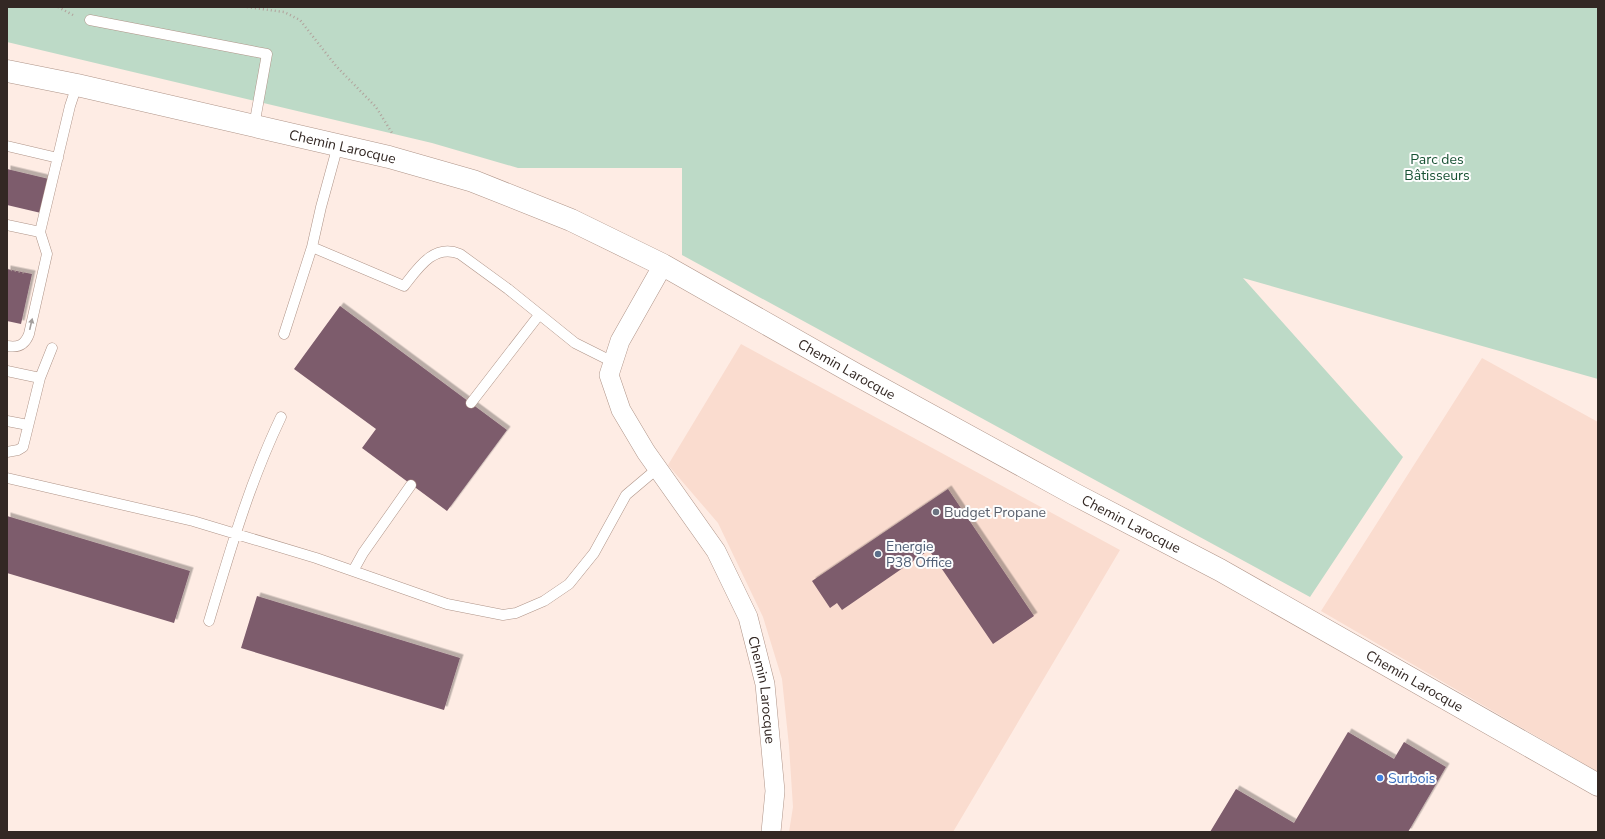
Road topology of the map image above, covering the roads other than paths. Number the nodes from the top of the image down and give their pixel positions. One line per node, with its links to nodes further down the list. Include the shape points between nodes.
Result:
1 (90, 20): 4 (lane, via 267,54)
2 (7, 71): 3 (main road, Chemin Larocque)
3 (78, 85): 4 (main road, Chemin Larocque); 7 (lane, via 70,106)
4 (254, 126): 6 (main road, Chemin Larocque)
5 (7, 146): 7 (lane)
6 (338, 146): 10 (lane); 11 (main road, Chemin Larocque, via 434,170 506,193 598,232)
7 (58, 158): 9 (lane)
8 (7, 225): 9 (lane)
9 (40, 232): 14 (lane, one-way to 9, via 20,346 29,334 47,254)
10 (312, 247): 12 (lane, via 404,286 418,267 436,253 453,251 502,284); 13 (lane)
11 (663, 265): 16 (street, Chemin Larocque, via 620,341); 30 (main road, Chemin Larocque, via 862,378 1074,494 1220,570)
12 (539, 315): 16 (lane, via 575,343); 19 (lane)
13 (284, 334)
14 (7, 346)
15 (52, 348): 18 (lane)
16 (613, 362): 24 (street, Chemin Larocque, via 608,375 621,410)
17 (7, 371): 18 (lane)
18 (40, 378): 22 (lane)
19 (471, 403)
20 (281, 418): 27 (lane, via 261,459)
21 (7, 421): 22 (lane)
22 (28, 425): 23 (lane, via 23,447)
23 (7, 452)
24 (658, 468): 28 (lane, via 626,495 594,553 569,584 544,601 516,613 497,614 447,604); 31 (street, Chemin Larocque, via 716,551 748,617 765,684 775,791)
25 (7, 478): 27 (lane, via 193,521)
26 (411, 485): 28 (lane)
27 (235, 534): 28 (lane); 29 (lane)
28 (353, 571)
29 (209, 621)
30 (1598, 785)
31 (771, 832)

